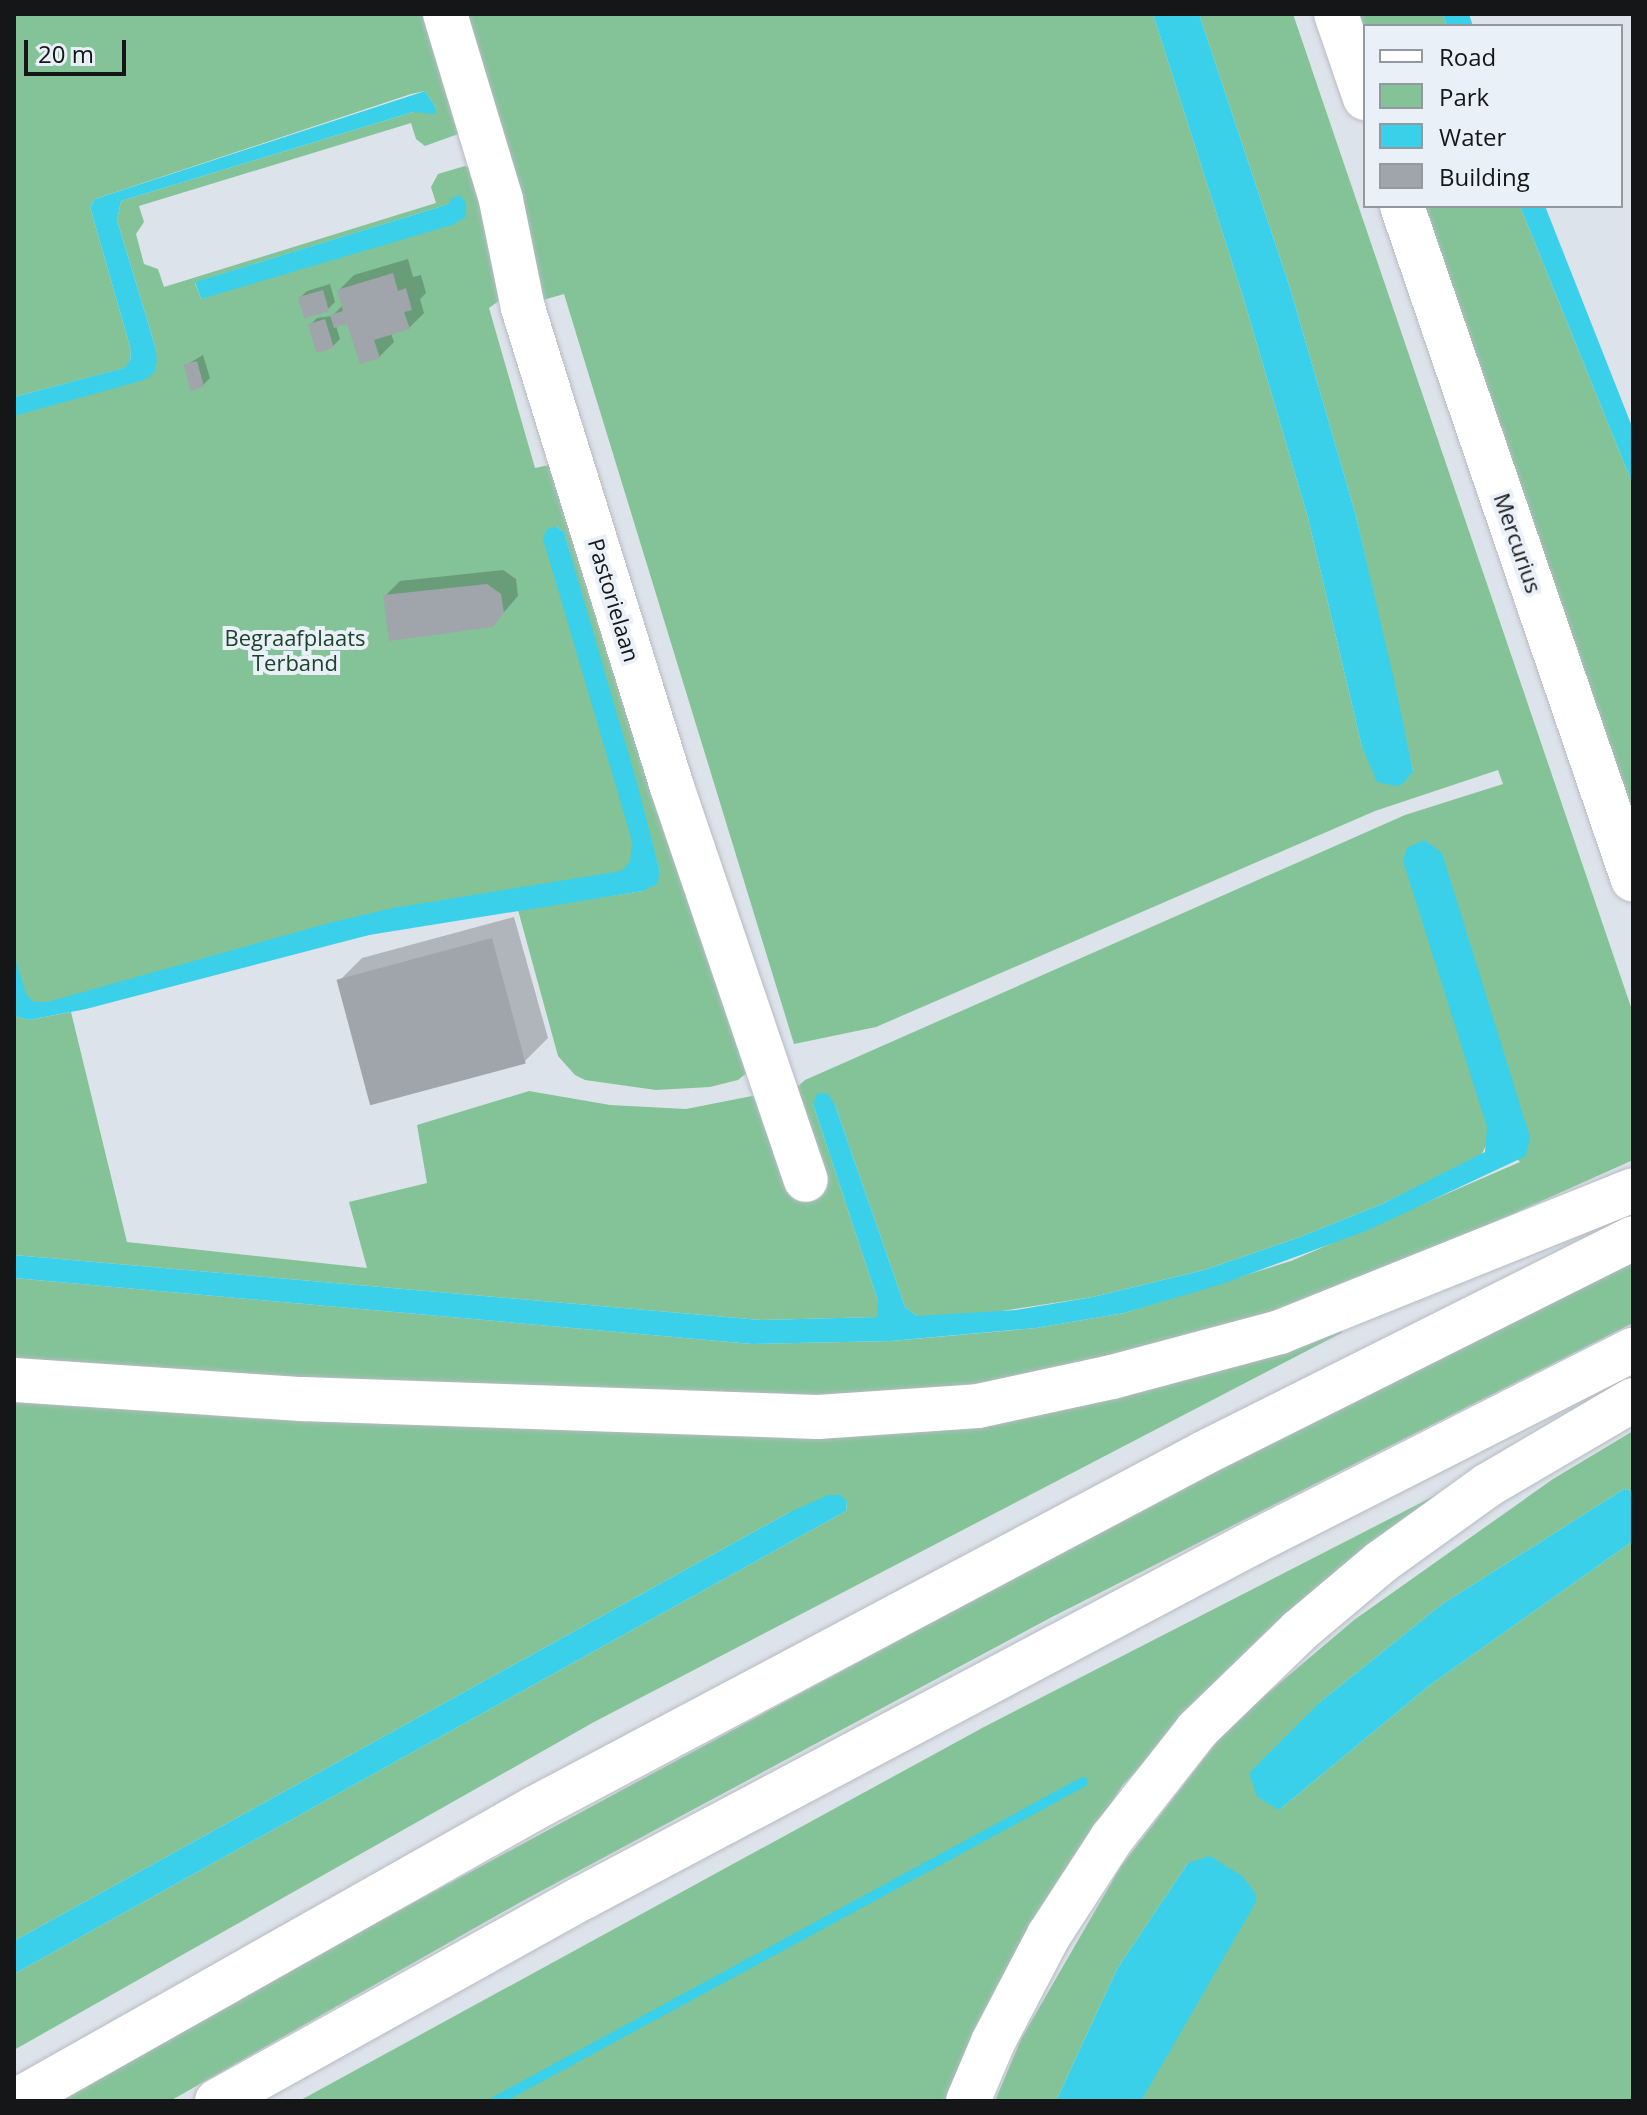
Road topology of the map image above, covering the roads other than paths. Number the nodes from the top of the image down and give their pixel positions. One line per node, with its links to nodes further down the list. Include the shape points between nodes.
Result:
1 (445, 14): 6 (main road, Pastorielaan, via 501,200 523,308 672,787)
2 (1336, 14): 3 (main road)
3 (1363, 92)
4 (1403, 208): 5 (main road, Mercurius)
5 (1633, 880)
6 (806, 1180)
7 (1633, 1190): 10 (main road, via 1280,1332 978,1406 803,1417 302,1399)
8 (1633, 1238): 12 (main road, via 1204,1453 549,1800)
9 (1633, 1350): 13 (main road, via 1254,1542 765,1801)
10 (14, 1380)
11 (1633, 1400): 14 (main road, via 1488,1485 1381,1562 1299,1631 1197,1730 1112,1838 1049,1935)
12 (16, 2101)
13 (217, 2101)
14 (968, 2101)

